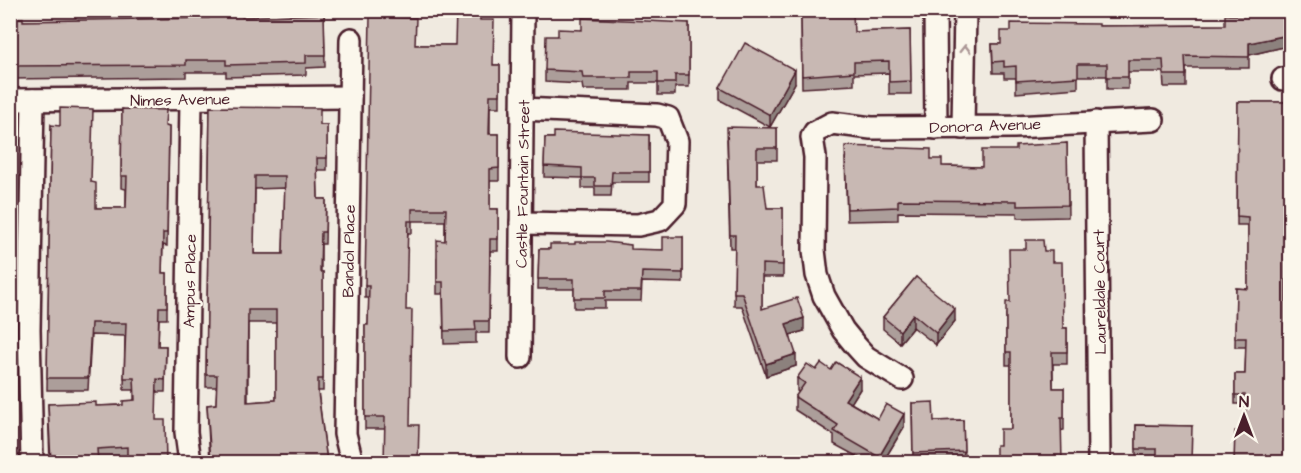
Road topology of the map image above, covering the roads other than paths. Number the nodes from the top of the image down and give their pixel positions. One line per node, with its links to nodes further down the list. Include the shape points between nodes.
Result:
1 (523, 10): 9 (street, Castle Fountain Street)
2 (935, 10): 12 (street)
3 (965, 10): 13 (street, one-way to 3)
4 (351, 39): 5 (street, Bandol Place)
5 (350, 97): 6 (street, Nimes Avenue); 20 (street, Bandol Place, via 345,434)
6 (191, 99): 8 (street, Nimes Avenue); 19 (street, Ampus Place, via 186,432)
7 (10, 100): 8 (street, Nimes Avenue)
8 (33, 100): 15 (street)
9 (522, 109): 14 (street, Castle Fountain Street); 14 (street, via 657,114 668,118 677,141 675,204 660,220 638,225)
10 (1153, 120): 11 (street, Donora Avenue)
11 (1096, 122): 13 (street, Donora Avenue); 21 (street, Laureldale Court)
12 (936, 128): 13 (street, Donora Avenue); 17 (street, Donora Avenue, via 871,128 832,123 819,128 812,137 814,250 824,296 843,330 866,357)
13 (963, 128)
14 (521, 223): 16 (street, Castle Fountain Street)
15 (20, 330): 18 (street)
16 (520, 357)
17 (902, 379)
18 (32, 462)
19 (190, 462)
20 (352, 462)
21 (1099, 462)

